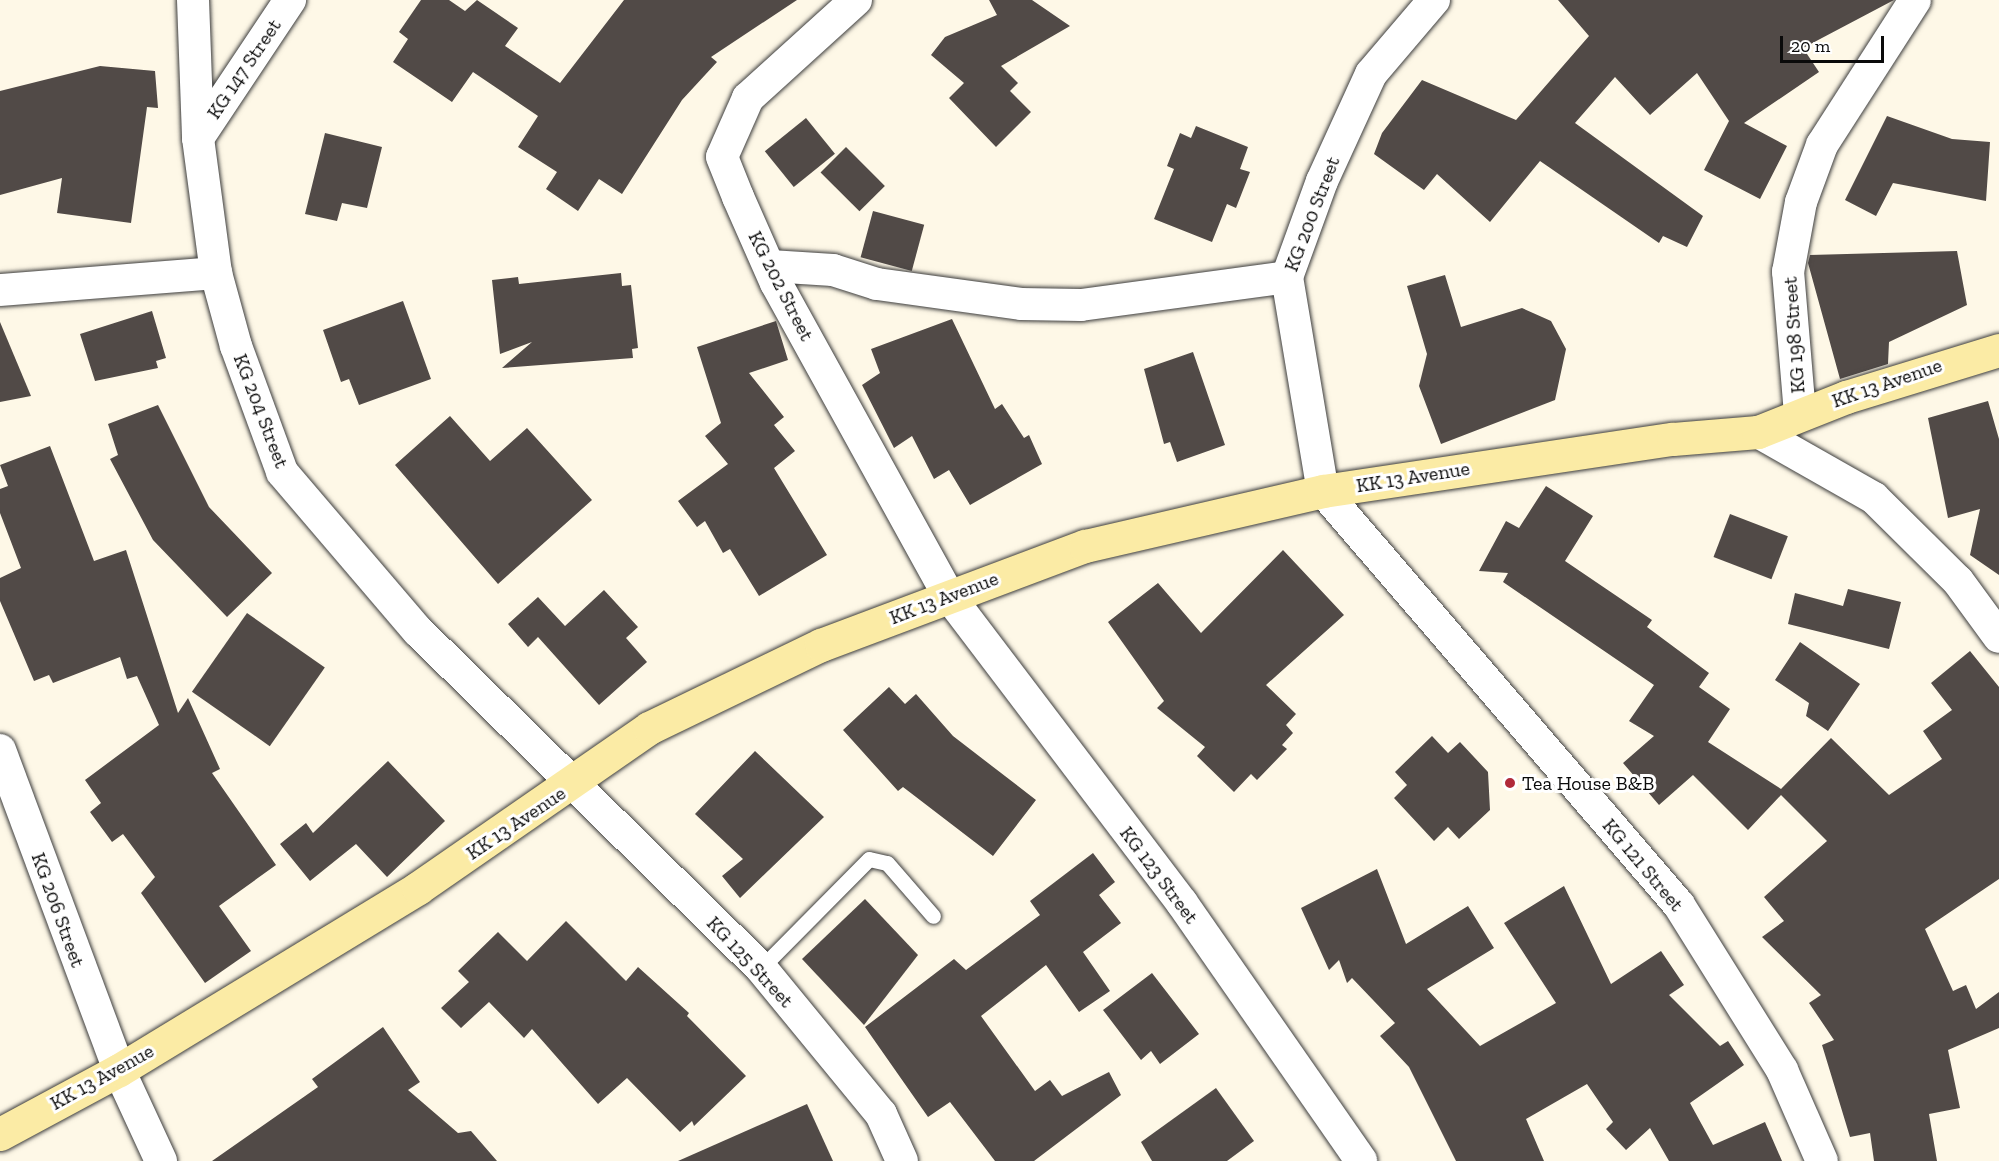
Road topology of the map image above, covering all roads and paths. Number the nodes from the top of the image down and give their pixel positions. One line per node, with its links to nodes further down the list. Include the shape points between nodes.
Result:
1 (193, 0): 6 (street, KG 204 Street)
2 (290, 0): 6 (street, KG 147 Street)
3 (856, 0): 7 (street, KG 202 Street, via 748,98 722,157)
4 (1434, 0): 9 (street, KG 200 Street, via 1371,74 1322,181)
5 (1915, 0): 12 (street, KG 198 Street, via 1822,145 1801,202 1788,272)
6 (198, 138): 8 (street, KG 204 Street)
7 (770, 266): 9 (street, via 833,270 877,284 1021,304 1081,305); 15 (street, KG 202 Street)
8 (216, 273): 10 (street); 18 (street, KG 204 Street, via 236,346 282,472 418,631)
9 (1287, 277): 14 (street, KG 200 Street)
10 (0, 290)
11 (1999, 350): 12 (main road, KK 13 Avenue)
12 (1800, 414): 13 (main road, KK 13 Avenue)
13 (1758, 432): 14 (main road, KK 13 Avenue, via 1673,439); 16 (street, via 1874,498 1958,581)
14 (1323, 491): 15 (main road, KK 13 Avenue, via 1085,546); 26 (street, KG 121 Street, via 1679,905 1782,1070)
15 (949, 596): 18 (main road, KK 13 Avenue, via 821,645 649,728); 25 (street, KG 123 Street, via 1182,903)
16 (1999, 637)
17 (0, 750): 21 (street, KG 206 Street)
18 (572, 784): 20 (street, KG 125 Street); 21 (main road, KK 13 Avenue, via 418,888)
19 (933, 916): 20 (lane, via 887,863 869,859)
20 (761, 969): 24 (street, KG 125 Street, via 881,1114)
21 (119, 1070): 22 (main road, KK 13 Avenue); 23 (street, KG 206 Street)
22 (0, 1134)
23 (161, 1161)
24 (902, 1161)
25 (1361, 1161)
26 (1822, 1161)

